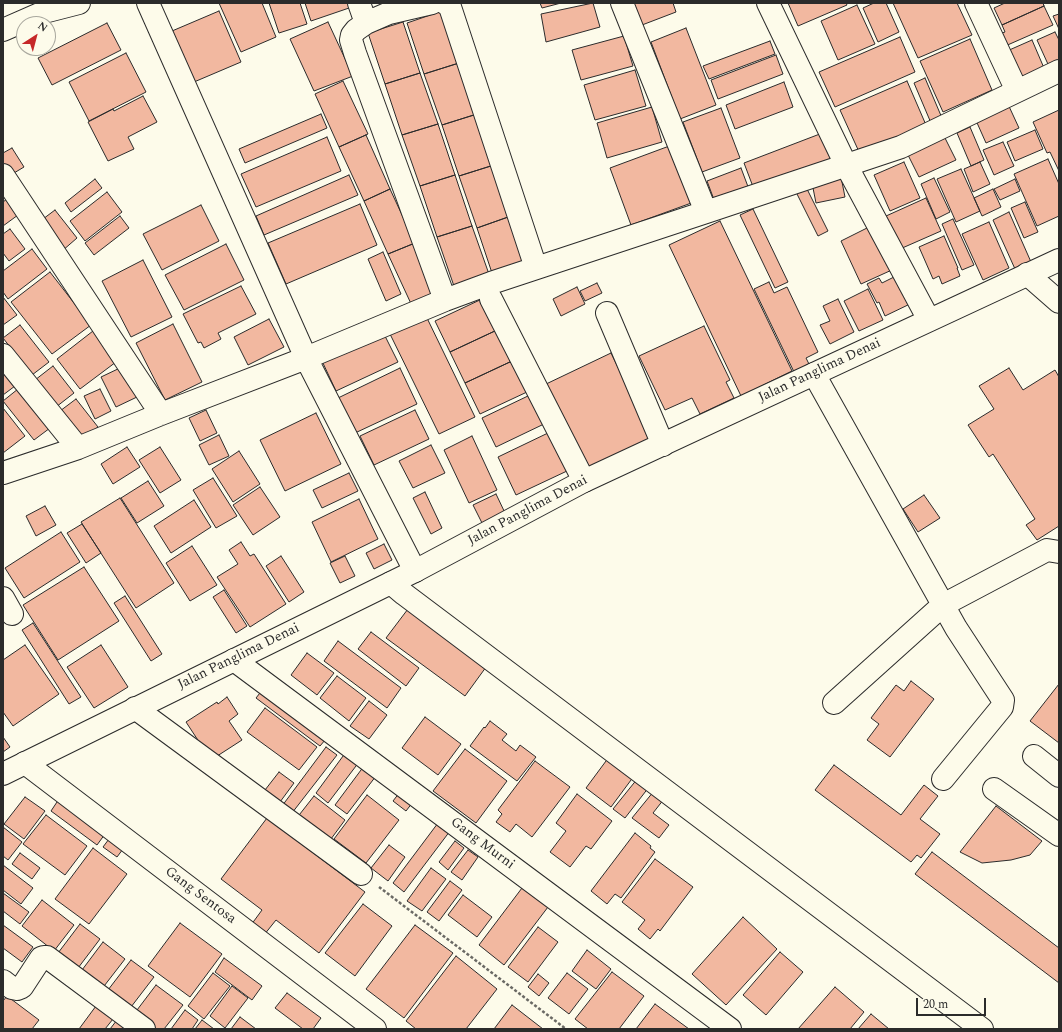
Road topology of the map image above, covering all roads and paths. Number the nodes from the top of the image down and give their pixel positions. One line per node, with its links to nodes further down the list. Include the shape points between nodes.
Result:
1 (79, 3): 9 (street, via 44,12)
2 (148, 3): 24 (street)
3 (432, 3): 8 (street, via 389,13)
4 (445, 3): 16 (street, via 450,7)
5 (622, 3): 14 (street)
6 (768, 3): 12 (street)
7 (976, 3): 11 (street)
8 (362, 13): 19 (street, via 352,35 355,53)
9 (3, 30)
10 (1059, 71): 11 (street)
11 (1017, 91): 12 (street, via 900,147)
12 (846, 165): 14 (street); 22 (street)
13 (3, 175): 26 (street)
14 (706, 212): 16 (street)
15 (1059, 260): 17 (street, Jalan Panglima Denai)
16 (536, 268): 19 (street)
17 (1027, 274): 20 (street); 22 (street, Jalan Panglima Denai)
18 (490, 299): 30 (street)
19 (445, 300): 24 (street)
20 (1059, 302)
21 (607, 313): 27 (street)
22 (929, 320): 25 (street, Jalan Panglima Denai)
23 (3, 354): 28 (street)
24 (306, 358): 26 (street); 32 (street)
25 (814, 374): 27 (street, Jalan Panglima Denai); 34 (street)
26 (161, 414): 28 (street)
27 (663, 444): 30 (street, Jalan Panglima Denai)
28 (78, 448): 29 (street)
29 (3, 473)
30 (584, 481): 32 (street, Jalan Panglima Denai)
31 (1059, 552): 34 (street, via 1047,550)
32 (415, 571): 33 (street, Jalan Panglima Denai)
33 (391, 583): 35 (street, Jalan Panglima Denai); 51 (street)
34 (943, 605): 36 (street); 42 (street, via 1003,700 1002,707)
35 (234, 660): 37 (street, Jalan Panglima Denai); 50 (street, Gang Murni)
36 (834, 703)
37 (135, 708): 39 (street, Jalan Panglima Denai); 45 (street)
38 (1034, 756): 41 (street)
39 (25, 763): 40 (street, Jalan Panglima Denai); 48 (street, Gang Sentosa)
40 (3, 774)
41 (1059, 776)
42 (943, 779)
43 (994, 789): 44 (street)
44 (1059, 835)
45 (362, 874): 49 (path)
46 (3, 981): 47 (street, via 12,988 22,987 41,958 47,957)
47 (144, 1029)
48 (375, 1029)
49 (566, 1029)
50 (730, 1029)
51 (982, 1029)

